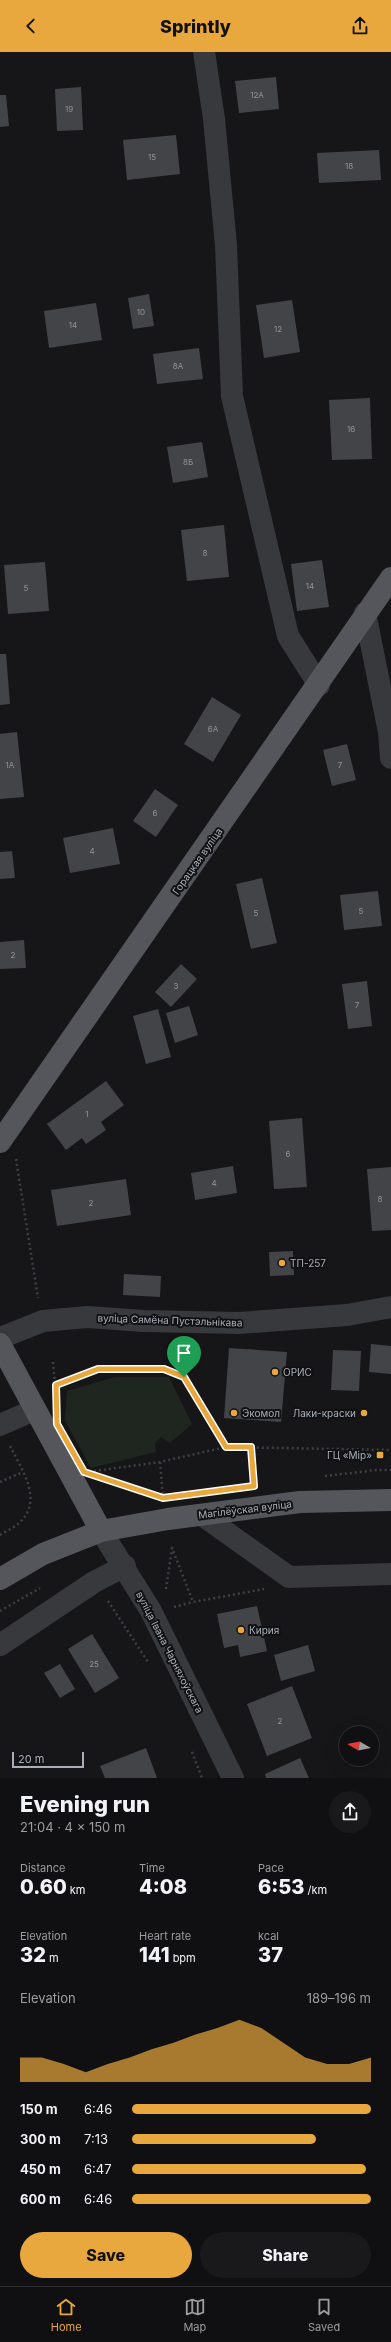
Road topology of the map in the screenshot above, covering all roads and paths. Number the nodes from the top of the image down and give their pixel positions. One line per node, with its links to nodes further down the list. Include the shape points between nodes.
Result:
1 (204, 52): 4 (street, via 214,119 226,244 232,396 288,636)
2 (391, 578): 3 (main road, Горацкая вуліца)
3 (365, 613): 4 (main road, Горацкая вуліца); 5 (street)
4 (319, 685): 7 (main road, Горацкая вуліца)
5 (390, 732): 6 (street)
6 (391, 758)
7 (8, 1147): 8 (path)
8 (39, 1305)
9 (391, 1307): 10 (street, вуліца Сямёна Пустэльнікава, via 347,1316 239,1322)
10 (174, 1322): 11 (street, вуліца Сямёна Пустэльнікава, via 87,1317 43,1321); 14 (path)
11 (0, 1338)
12 (0, 1344): 17 (main road)
13 (53, 1362): 15 (path)
14 (184, 1377): 15 (path, via 164,1369 98,1369); 19 (path)
15 (56, 1385): 16 (path)
16 (56, 1401)
17 (34, 1410): 18 (street); 34 (main road)
18 (3, 1433): 24 (path)
19 (226, 1447): 20 (path); 22 (path)
20 (251, 1447): 21 (path); 28 (path)
21 (391, 1450)
22 (160, 1462): 31 (path); 31 (path, via 92,1473)
23 (391, 1470): 25 (path)
24 (23, 1472): 26 (path); 35 (path, via 30,1485 30,1508 21,1521)
25 (323, 1477)
26 (0, 1482)
27 (261, 1485): 28 (path)
28 (254, 1486): 29 (path)
29 (246, 1487)
30 (170, 1497): 31 (path)
31 (163, 1498)
32 (391, 1500): 33 (main road, Магілёўская вуліца, via 300,1502)
33 (202, 1514): 34 (main road, Магілёўская вуліца); 37 (street, via 289,1577)
34 (101, 1531): 36 (street, вуліца Івана Чарняхоўскага); 38 (main road, Магілёўская вуліца, via 43,1554)
35 (0, 1535)
36 (125, 1566): 39 (street); 50 (street, вуліца Івана Чарняхоўскага, via 175,1657)
37 (391, 1574)
38 (0, 1579)
39 (94, 1582): 46 (street); 47 (path)
40 (47, 1584): 45 (path)
41 (258, 1589): 43 (path)
42 (166, 1594): 43 (path, via 172,1548)
43 (193, 1602): 44 (path)
44 (171, 1608)
45 (0, 1611)
46 (0, 1645)
47 (150, 1666)
48 (191, 1749): 49 (path)
49 (202, 1778)
50 (233, 1778)

